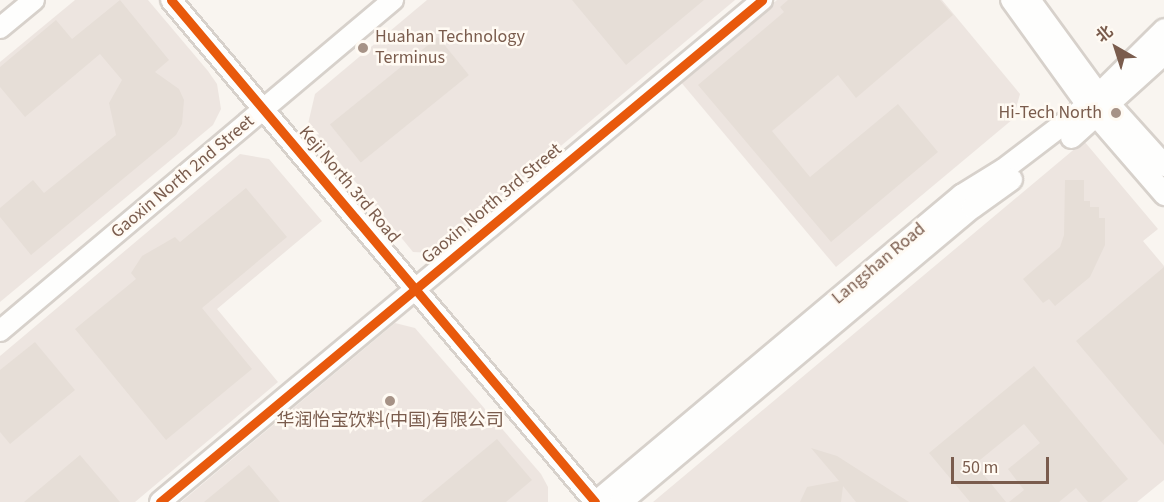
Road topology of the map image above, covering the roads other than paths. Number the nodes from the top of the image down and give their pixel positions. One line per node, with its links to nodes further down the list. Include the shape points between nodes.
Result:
1 (34, 0): 7 (street)
2 (171, 0): 11 (street, Keji North 3rd Road)
3 (393, 0): 11 (street, Gaoxin North 2nd Street)
4 (762, 0): 14 (street, Gaoxin North 3rd Street)
5 (1011, 0): 10 (street)
6 (1030, 0): 10 (street)
7 (0, 28)
8 (1164, 29): 10 (main road, Langshan Road)
9 (1164, 53): 10 (main road, Langshan Road)
10 (1098, 104): 12 (main road); 13 (main road); 17 (main road, Langshan Road, via 961,195); 18 (main road, Langshan Road)
11 (263, 109): 14 (street, Keji North 3rd Road); 15 (street, Gaoxin North 2nd Street)
12 (1164, 165)
13 (1164, 194)
14 (415, 289): 16 (street, Gaoxin North 3rd Street); 17 (street, Keji North 3rd Road)
15 (0, 331)
16 (160, 502)
17 (595, 502)
18 (620, 502)

